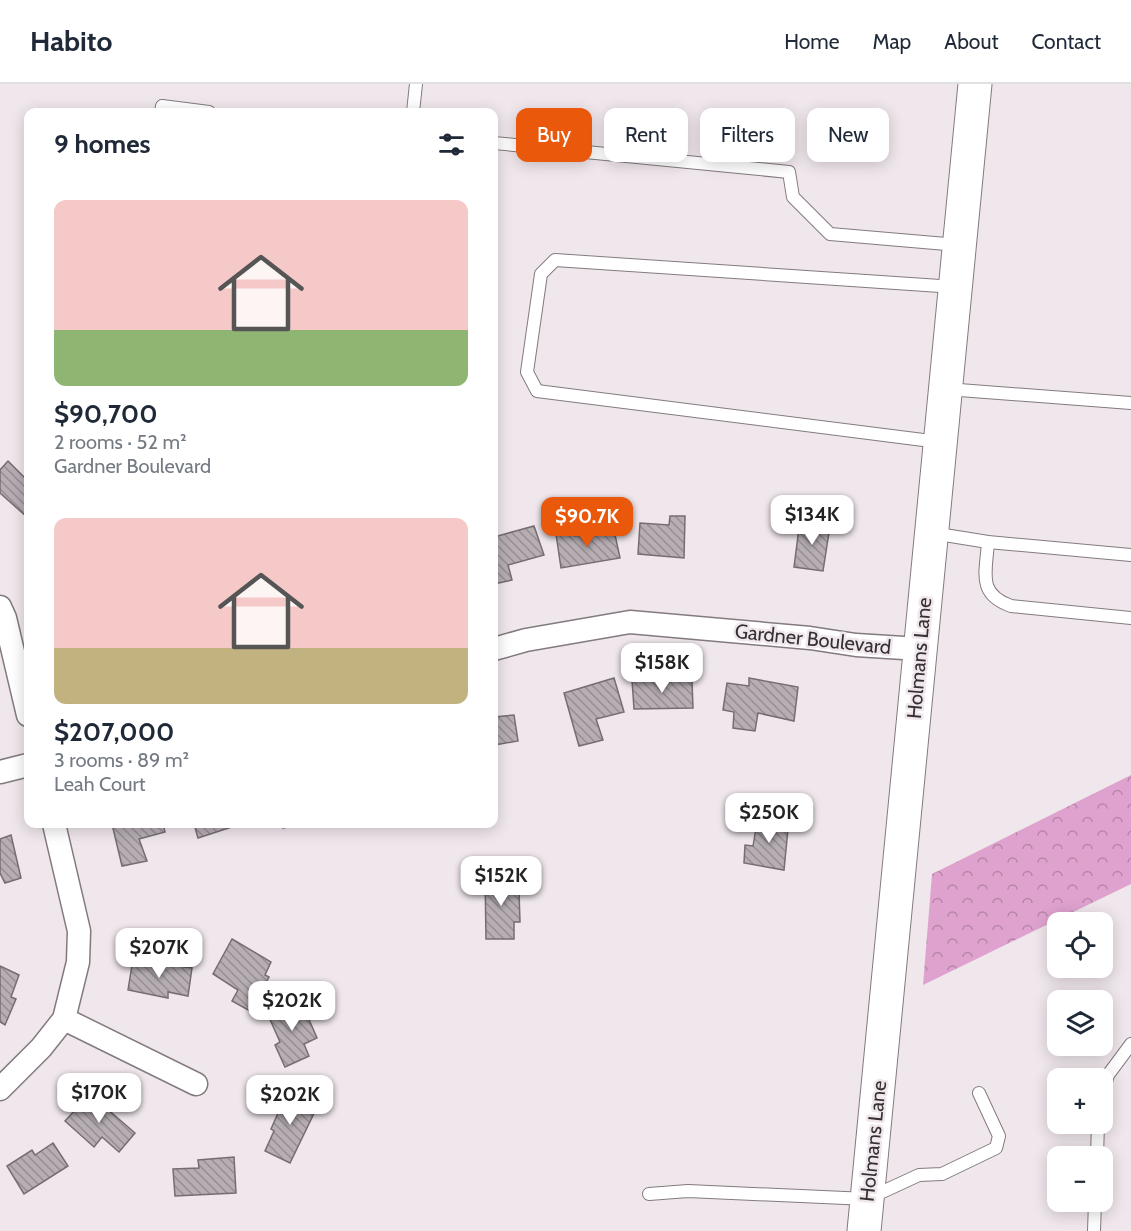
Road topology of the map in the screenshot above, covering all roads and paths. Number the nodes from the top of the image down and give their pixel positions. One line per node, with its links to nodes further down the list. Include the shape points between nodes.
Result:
1 (416, 84): 5 (lane)
2 (975, 84): 7 (main road, Holmans Lane)
3 (162, 108): 4 (lane)
4 (178, 108)
5 (413, 108)
6 (498, 143): 7 (lane, via 789,172 793,196 830,234)
7 (959, 245): 8 (main road, Holmans Lane)
8 (955, 287): 9 (main road, Holmans Lane); 11 (lane, via 555,260 541,274 528,372 537,391)
9 (945, 389): 10 (lane); 11 (main road, Holmans Lane)
10 (1131, 403)
11 (940, 442): 12 (main road, Holmans Lane)
12 (931, 532): 13 (lane); 18 (main road, Holmans Lane)
13 (988, 542): 14 (lane); 16 (lane, via 986,582 989,594 998,602)
14 (1131, 555)
15 (0, 607): 19 (street)
16 (1131, 618)
17 (498, 648): 18 (street, Gardner Boulevard, via 630,622)
18 (920, 649): 30 (main road, Holmans Lane)
19 (24, 698)
20 (24, 766): 21 (street)
21 (0, 772)
22 (55, 828): 23 (street, via 79,931 78,962)
23 (64, 1019): 26 (street); 27 (street)
24 (1131, 1044): 25 (lane)
25 (1113, 1068)
26 (196, 1084)
27 (0, 1089)
28 (979, 1093): 30 (lane, via 999,1136 996,1148 942,1174 919,1175)
29 (649, 1194): 30 (lane, via 688,1191)
30 (867, 1199): 32 (main road, Holmans Lane)
31 (1095, 1212): 33 (lane)
32 (864, 1231)
33 (1094, 1231)

